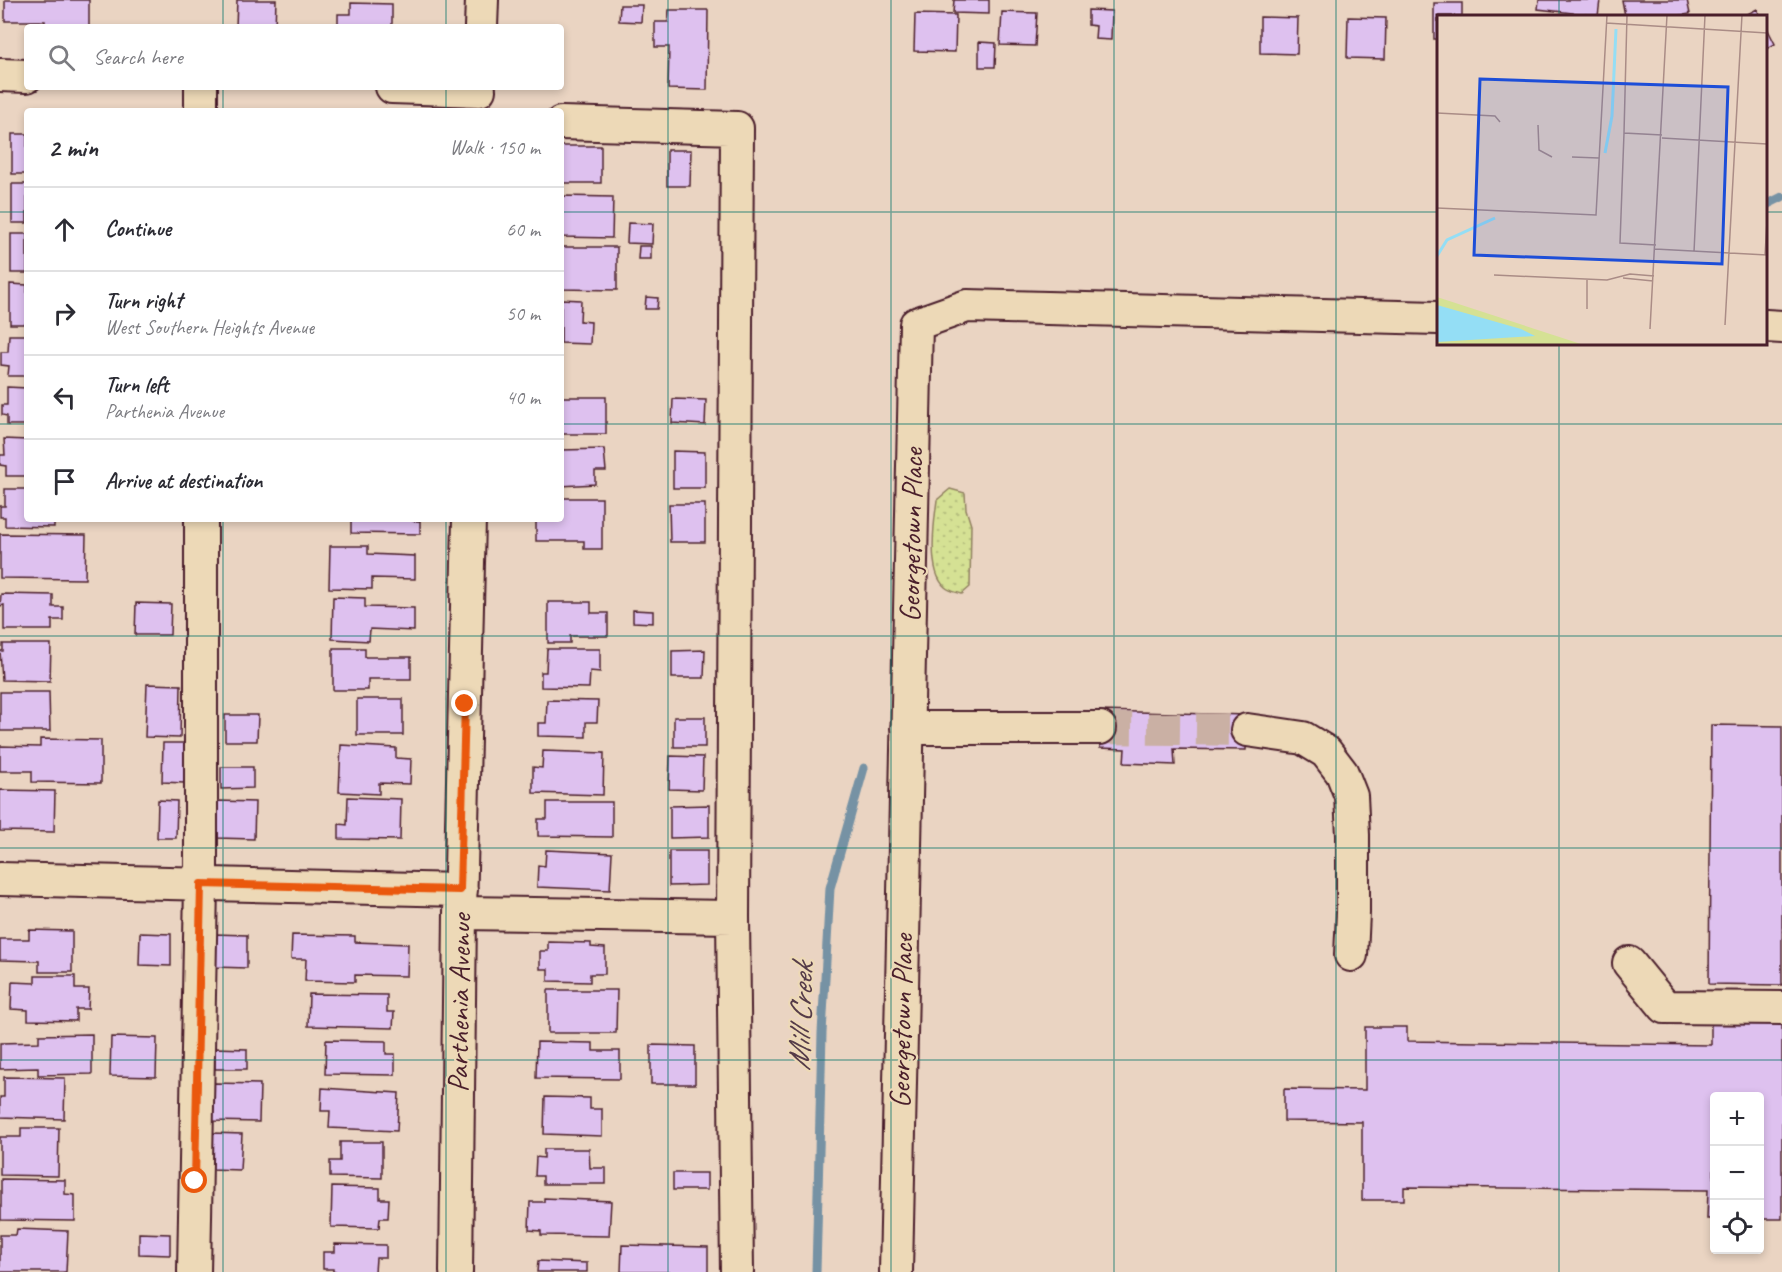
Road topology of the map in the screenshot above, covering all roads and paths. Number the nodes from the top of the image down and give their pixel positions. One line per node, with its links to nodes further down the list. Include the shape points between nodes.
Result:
1 (482, 0): 2 (street)
2 (481, 24)
3 (0, 75): 4 (street)
4 (24, 76)
5 (201, 90): 8 (street)
6 (421, 90): 7 (street)
7 (479, 96)
8 (201, 108)
9 (564, 123): 21 (street, via 737,128)
10 (1437, 318): 15 (street, Georgetown Place, via 967,306 916,324)
11 (1767, 326): 12 (street)
12 (1782, 327)
13 (201, 522): 19 (street)
14 (469, 522): 20 (street, Parthenia Avenue)
15 (907, 728): 16 (street); 28 (street, Georgetown Place)
16 (1100, 728)
17 (1246, 730): 22 (street, via 1303,738 1326,752 1342,773 1351,796 1353,835)
18 (0, 879): 19 (street)
19 (201, 884): 20 (street); 25 (street)
20 (460, 902): 21 (street); 26 (street, Parthenia Avenue)
21 (733, 917): 27 (street)
22 (1351, 955)
23 (1629, 963): 24 (street, via 1665,1007)
24 (1782, 1008)
25 (194, 1272)
26 (456, 1272)
27 (737, 1272)
28 (896, 1272)

